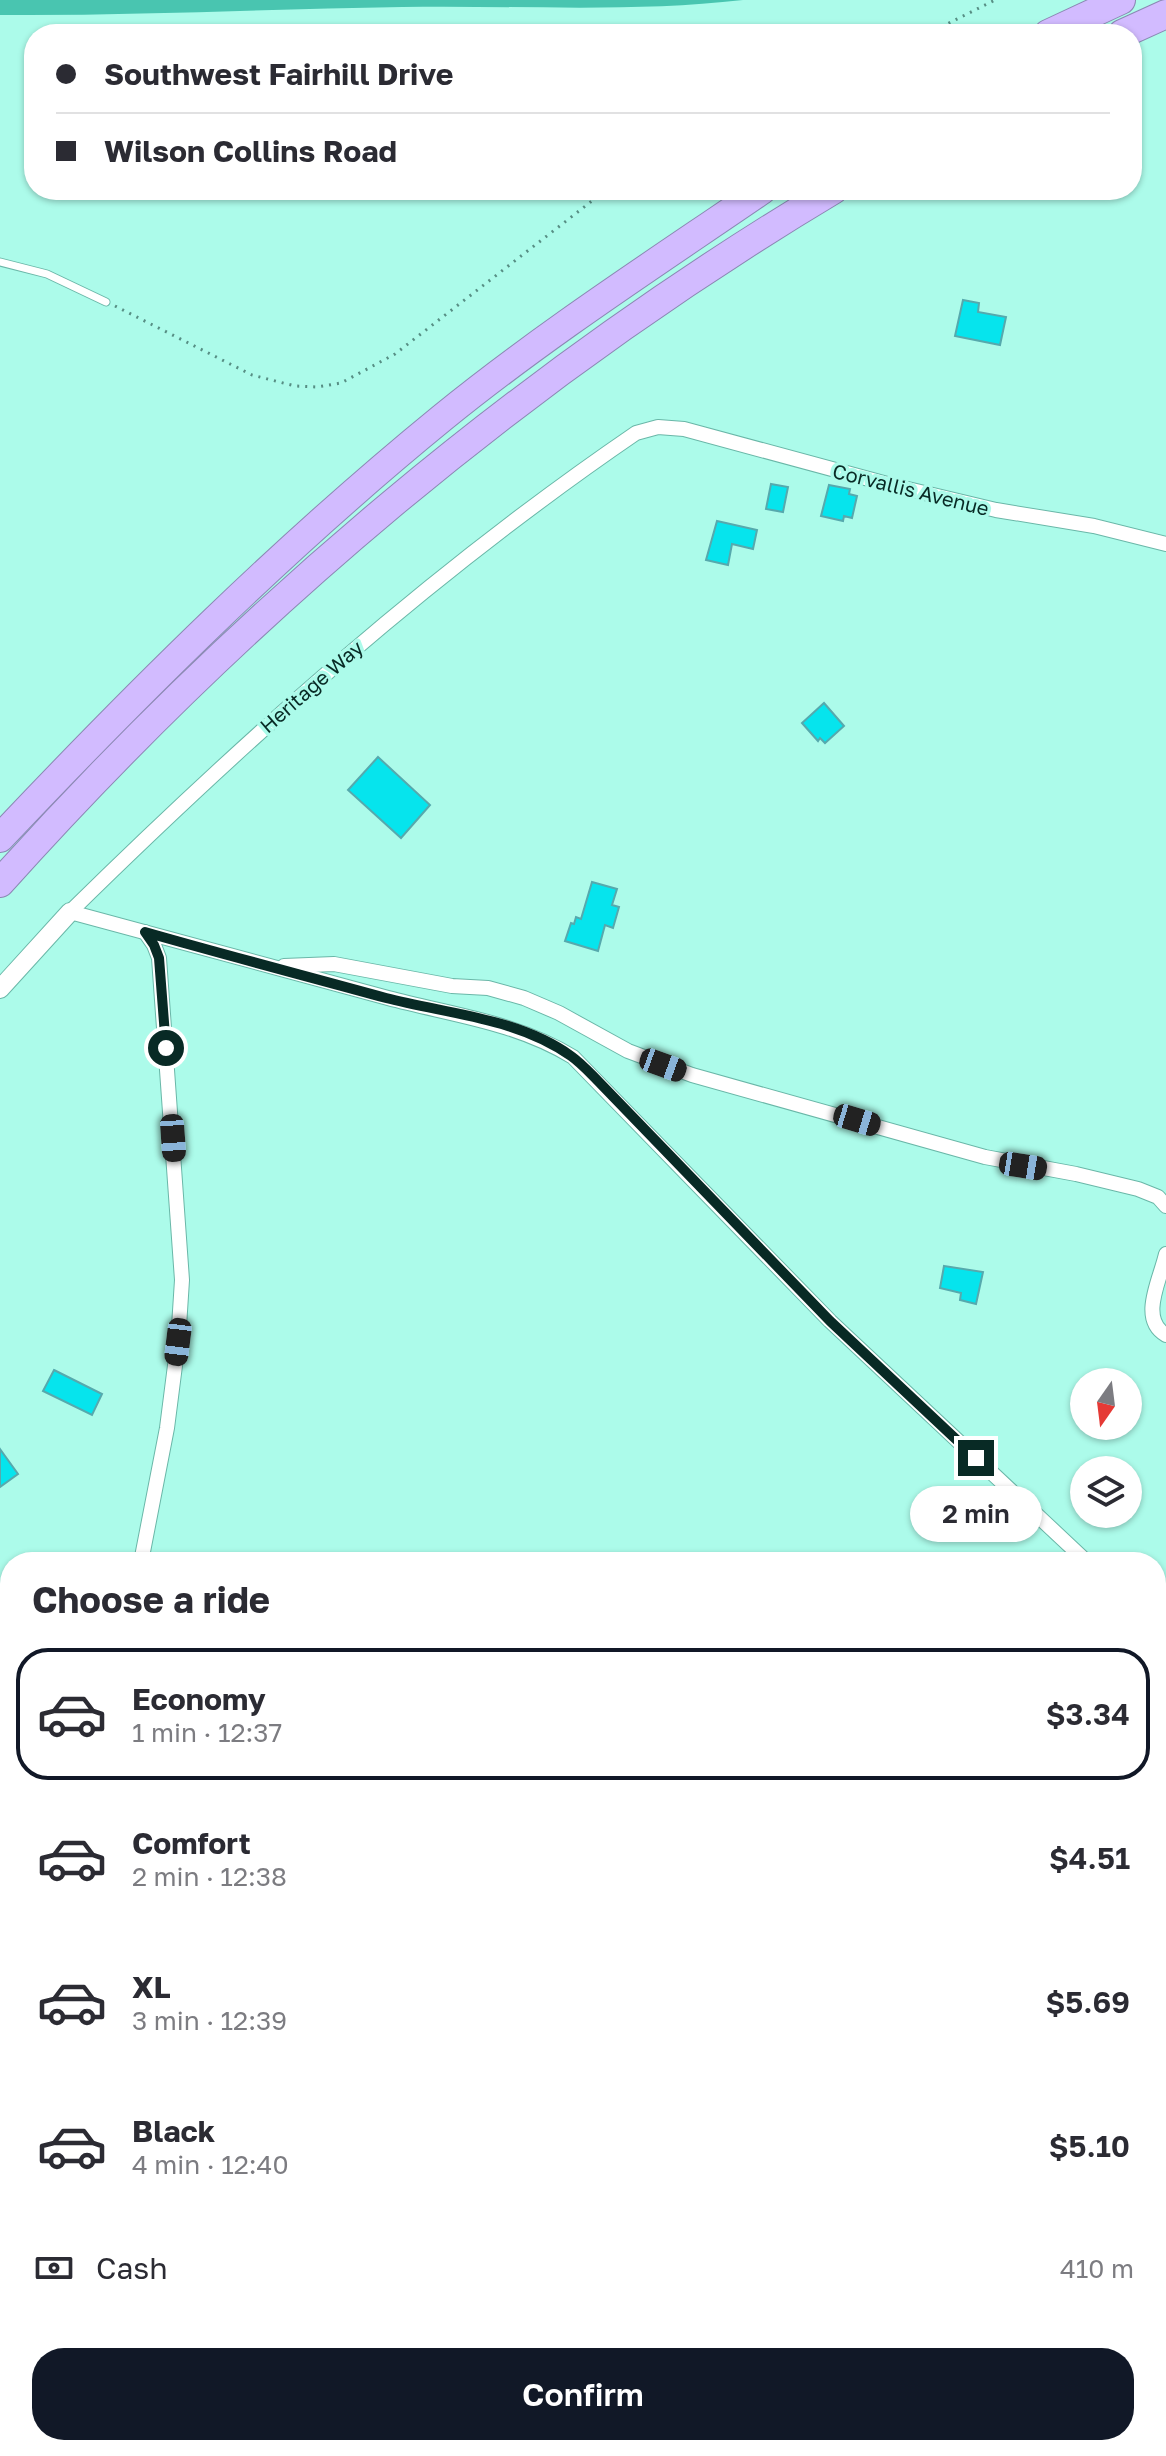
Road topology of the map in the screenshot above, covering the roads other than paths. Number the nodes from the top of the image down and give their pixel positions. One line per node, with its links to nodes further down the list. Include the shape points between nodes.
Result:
1 (1121, 0): 3 (highway)
2 (1166, 14): 4 (highway)
3 (1069, 24)
4 (1142, 25)
5 (747, 200): 11 (highway, via 547,337 442,418 286,552 117,714)
6 (816, 200): 12 (highway, via 599,341 380,513 133,743)
7 (0, 262): 8 (lane, via 47,274)
8 (106, 302)
9 (658, 427): 10 (street, Corvallis Avenue, via 684,429 996,510); 13 (street, Heritage Way, via 636,433 582,470 434,583 274,717)
10 (1166, 544)
11 (0, 838)
12 (0, 883)
13 (70, 912): 14 (street); 16 (street, Heritage Way)
14 (145, 932): 15 (street); 20 (street, via 159,958 182,1280 167,1428)
15 (272, 967): 17 (street, via 334,964 488,988 524,998 619,1047 692,1075 985,1157 1138,1189); 21 (street, via 516,1029 573,1057 830,1321)
16 (0, 989)
17 (1166, 1206)
18 (1166, 1254): 19 (street, via 1152,1311 1153,1321)
19 (1166, 1335)
20 (143, 1552)
21 (1076, 1552)

